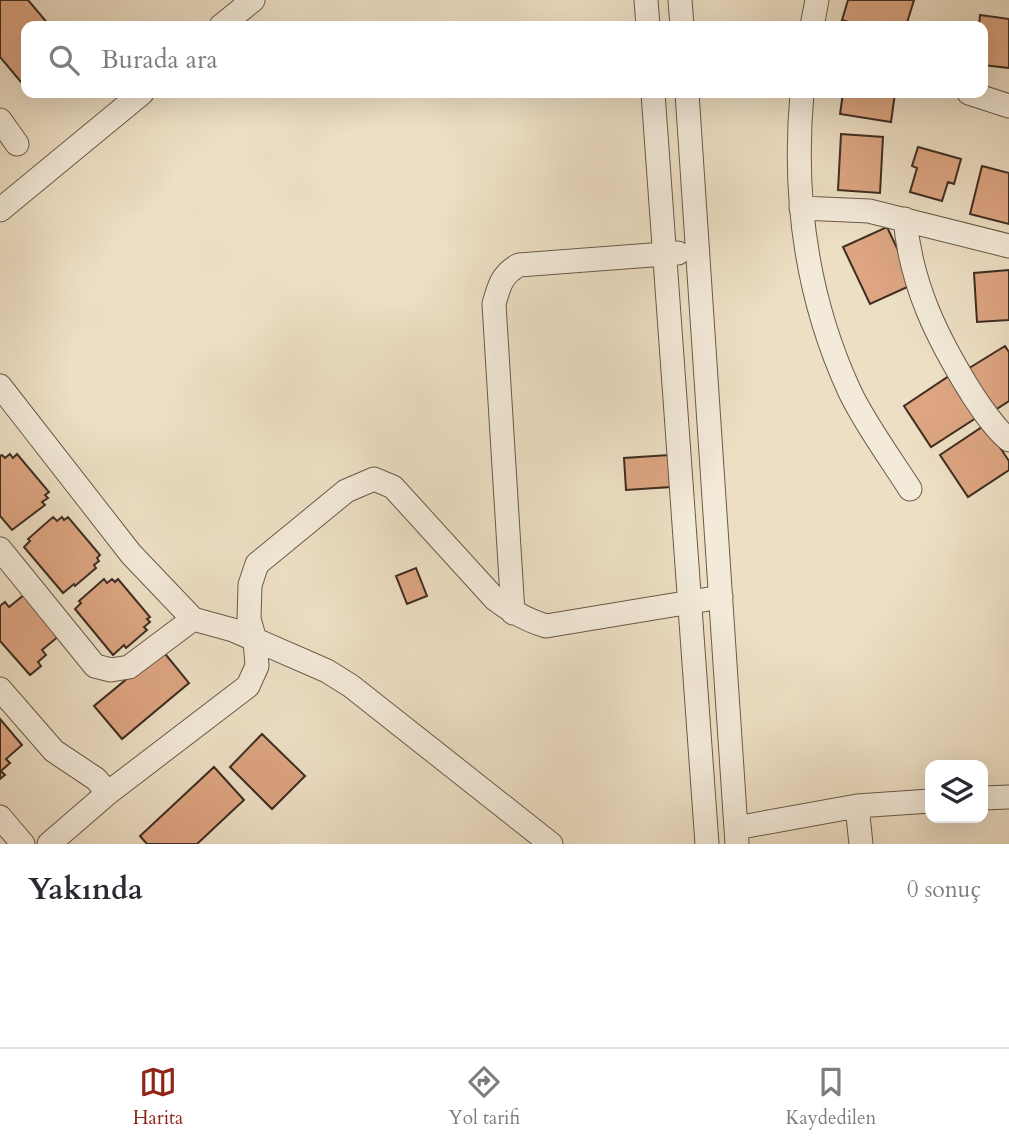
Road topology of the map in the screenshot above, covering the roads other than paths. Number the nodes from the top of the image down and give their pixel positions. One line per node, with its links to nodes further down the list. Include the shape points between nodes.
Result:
1 (646, 0): 6 (street)
2 (680, 0): 7 (street)
3 (817, 0): 8 (street)
4 (245, 2): 5 (street)
5 (226, 21)
6 (648, 21)
7 (682, 21)
8 (813, 21)
9 (136, 98): 18 (street)
10 (653, 98): 22 (street)
11 (687, 98): 21 (street)
12 (802, 98): 17 (street)
13 (984, 98): 14 (street)
14 (1009, 106)
15 (0, 120): 16 (street)
16 (17, 144)
17 (801, 208): 19 (street, via 869,211); 25 (street, via 815,294 849,392)
18 (0, 210)
19 (905, 219): 20 (street); 24 (street, via 907,246 927,314 974,397)
20 (1009, 246)
21 (697, 251): 22 (street); 27 (street)
22 (664, 254): 28 (street); 29 (street, via 519,265 507,272 499,285 494,304)
23 (0, 386): 30 (street, via 131,554)
24 (1009, 440)
25 (910, 489)
26 (0, 550): 30 (street, via 95,666 111,670 129,667)
27 (721, 597): 28 (street); 39 (street)
28 (689, 603): 29 (street, via 546,626); 43 (street)
29 (513, 613): 31 (street, via 393,486 374,480 346,491 257,564 250,585 249,619)
30 (193, 619): 31 (street)
31 (255, 640): 33 (street, via 257,666 248,686); 42 (street, via 327,671 351,687)
32 (0, 689): 33 (street, via 54,751 96,779)
33 (108, 793): 41 (street)
34 (1009, 797): 35 (street)
35 (988, 798)
36 (925, 801): 37 (street)
37 (857, 806): 39 (street); 44 (street)
38 (0, 817): 40 (street)
39 (736, 836)
40 (23, 844)
41 (49, 844)
42 (551, 844)
43 (707, 844)
44 (861, 844)

